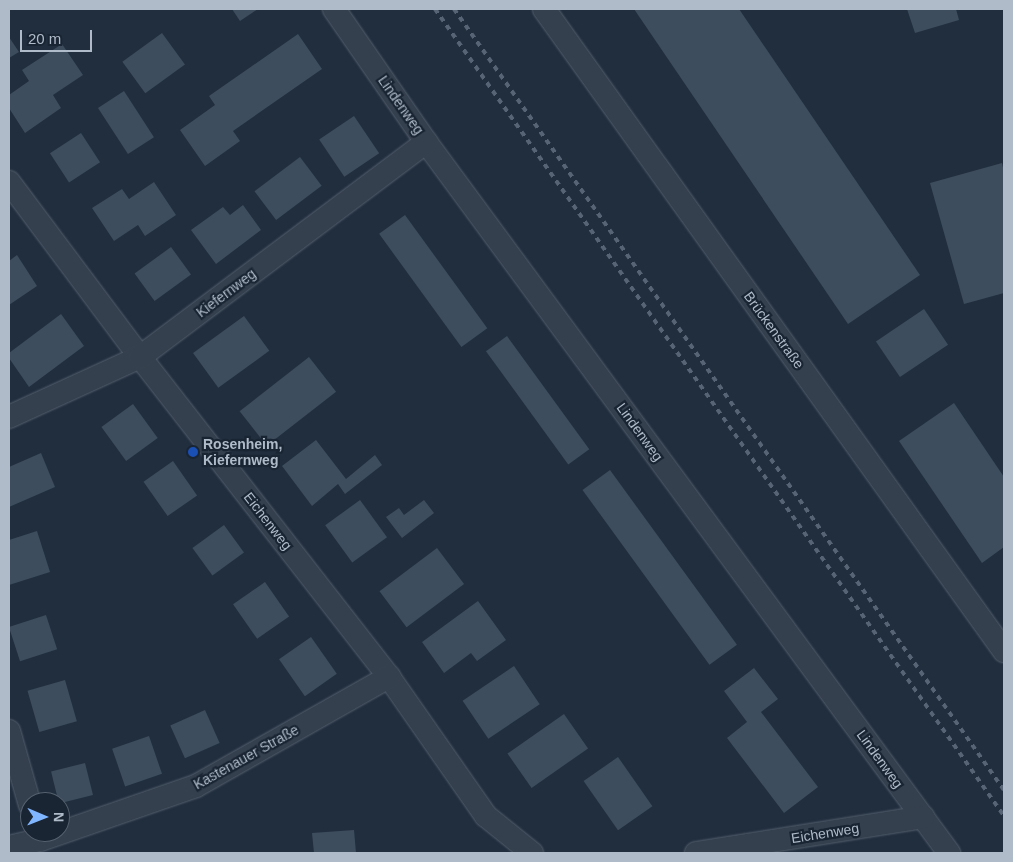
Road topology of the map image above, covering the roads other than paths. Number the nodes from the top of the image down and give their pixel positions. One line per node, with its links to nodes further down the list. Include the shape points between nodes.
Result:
1 (334, 9): 3 (street, Lindenweg)
2 (544, 9): 7 (street, Brückenstraße)
3 (426, 142): 5 (street, Kiefernweg); 11 (street, Lindenweg)
4 (9, 182): 5 (street, Eichenweg)
5 (140, 357): 6 (street, Kiefernweg); 8 (street, Eichenweg)
6 (9, 417)
7 (1004, 651)
8 (389, 676): 12 (street, Kastenauer Straße, via 196,786); 15 (street, Eichenweg, via 486,816)
9 (9, 731): 10 (street)
10 (26, 792)
11 (923, 817): 16 (street, Eichenweg); 17 (street, Lindenweg)
12 (70, 826)
13 (24, 842): 14 (street, Kastenauer Straße)
14 (9, 848)
15 (532, 853)
16 (696, 853)
17 (949, 853)

